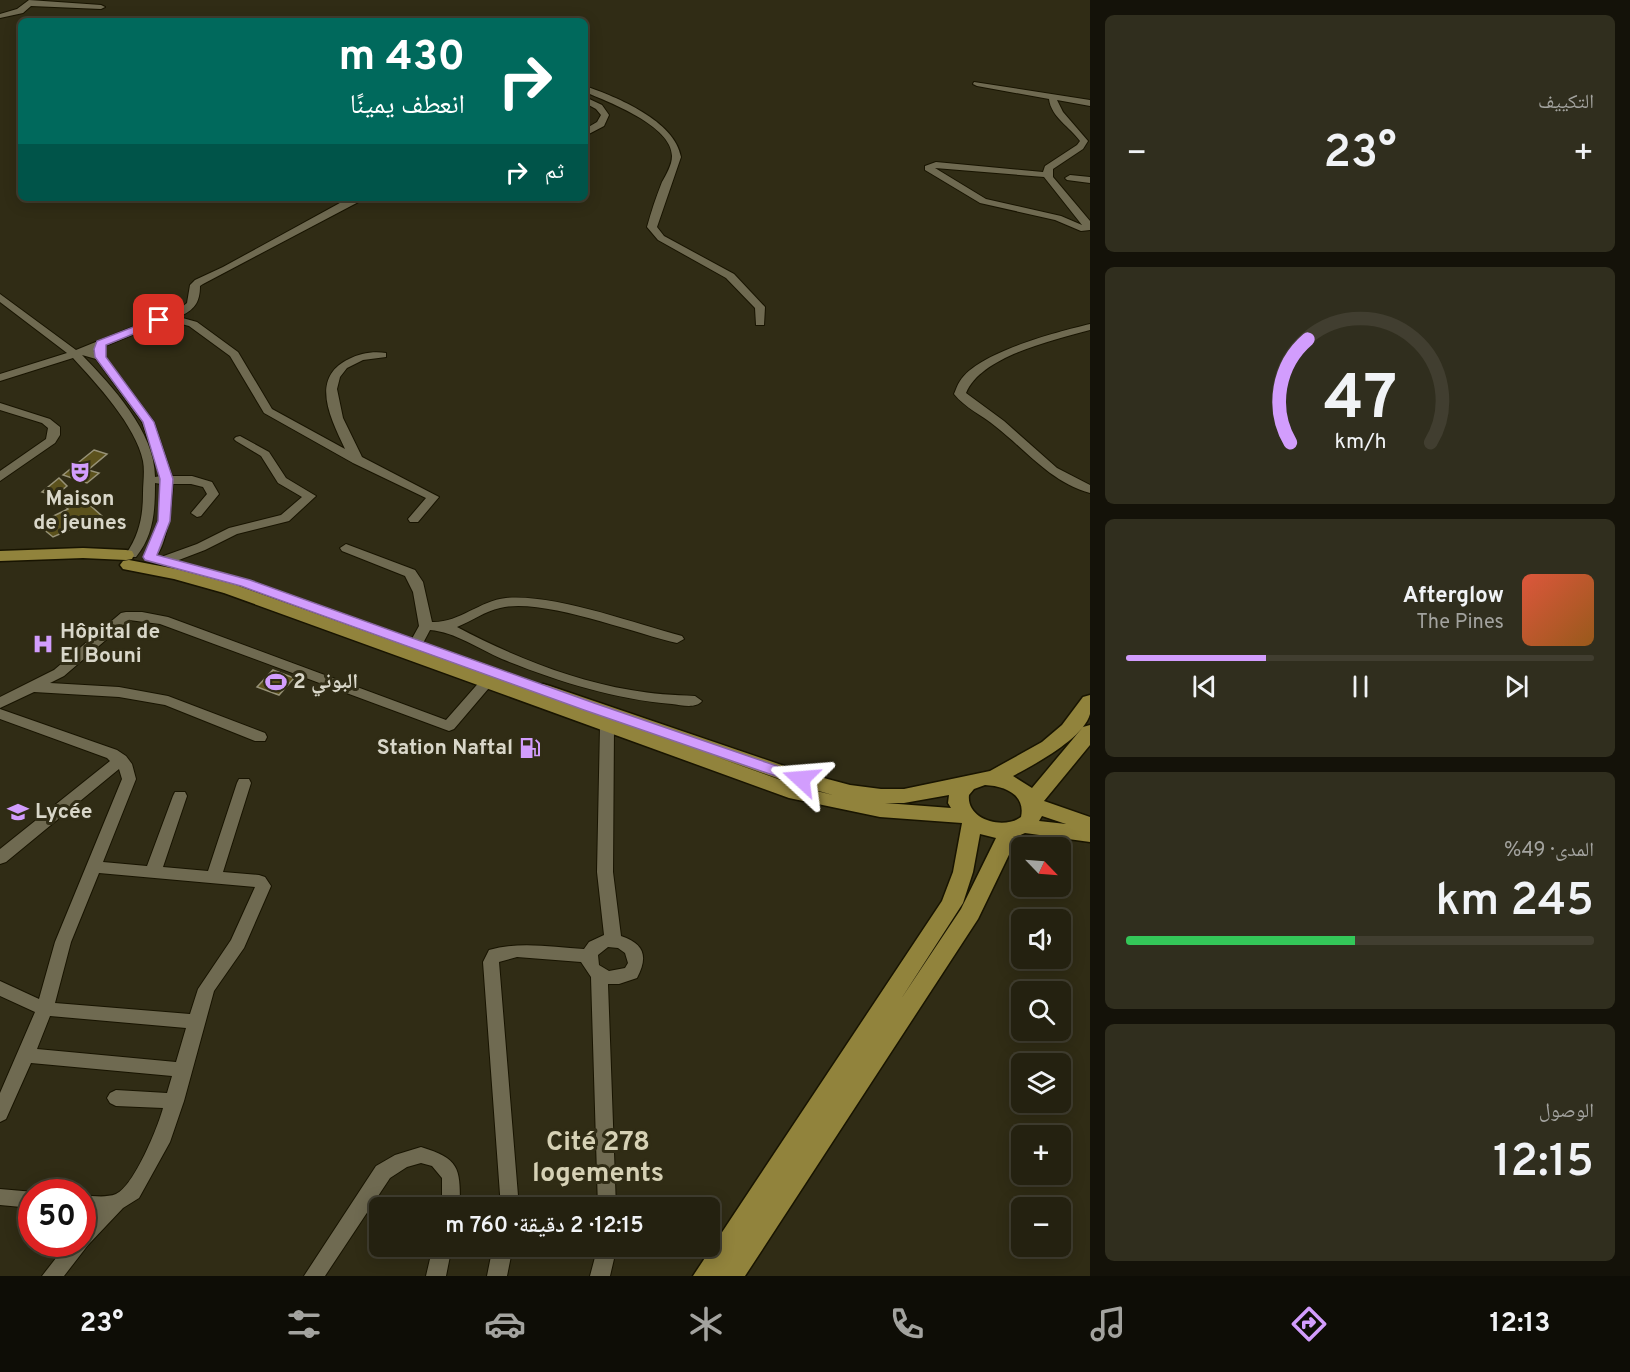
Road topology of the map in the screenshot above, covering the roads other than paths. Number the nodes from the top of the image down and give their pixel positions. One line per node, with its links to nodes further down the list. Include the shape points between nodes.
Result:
1 (32, 2): 2 (street); 3 (street, via 20,11)
2 (101, 7)
3 (0, 16)
4 (977, 84): 7 (street)
5 (588, 90): 19 (street, via 655,124 675,145 677,158 652,227 661,238 729,276 760,307)
6 (1090, 94): 8 (street)
7 (1053, 97): 8 (street); 12 (street, via 1055,108 1084,141 1048,168)
8 (1077, 101): 10 (street)
9 (588, 102): 11 (street, via 605,115 601,124)
10 (1090, 103)
11 (588, 131)
12 (1047, 175): 16 (street); 16 (street, via 936,165 928,168 982,201)
13 (1070, 178): 14 (street)
14 (1090, 180)
15 (350, 201): 18 (street, via 199,282 195,285 194,304)
16 (1090, 227)
17 (0, 297): 22 (street)
18 (168, 319): 21 (street, via 143,325); 28 (street, via 193,324 234,354 268,411)
19 (760, 323)
20 (1090, 327): 32 (street, via 1001,357 967,377 960,394 1004,427 1046,468)
21 (101, 344): 22 (street); 24 (street)
22 (78, 352): 24 (street); 25 (street); 31 (street, via 140,438 149,461)
23 (382, 355): 28 (street, via 347,364 330,388 335,414)
24 (100, 357): 30 (street, via 148,422)
25 (0, 378)
26 (0, 406): 29 (street, via 54,427 51,441)
27 (240, 439): 37 (street, via 265,454 282,480 310,496 285,518 233,531 201,548)
28 (357, 460): 34 (street, via 433,498)
29 (0, 477)
30 (166, 479): 31 (street); 33 (street, via 192,480 208,486 213,494); 37 (street, via 164,521)
31 (149, 481): 37 (street, via 149,511)
32 (1090, 489)
33 (197, 513)
34 (414, 519)
35 (346, 548): 39 (street, via 410,573 417,582)
36 (0, 556): 37 (main road, via 82,553)
37 (137, 558): 38 (main road); 42 (main road, via 246,583); 43 (main road)
38 (0, 566)
39 (426, 626): 40 (street); 42 (street)
40 (446, 626): 41 (street, via 507,602 534,603); 45 (street, via 469,640 573,678 624,693)
41 (677, 639)
42 (416, 644): 55 (main road, via 801,779 850,792 904,796)
43 (487, 682): 44 (street, via 449,726 163,620 126,616 59,673); 49 (main road)
44 (34, 687): 47 (street); 51 (street, via 119,692 168,701)
45 (695, 701)
46 (1090, 702): 53 (main road, via 1060,739)
47 (0, 703)
48 (0, 714): 52 (street)
49 (607, 726): 58 (main road, via 796,793 843,805); 66 (street, via 605,872)
50 (1090, 732): 57 (main road)
51 (260, 737)
52 (121, 760): 62 (street); 63 (street, via 129,779)
53 (994, 778): 55 (main road, via 972,780); 57 (main road, via 1022,789)
54 (244, 783): 65 (street)
55 (964, 785): 58 (main road, via 957,800)
56 (180, 796): 64 (street)
57 (1033, 803): 59 (main road); 60 (main road, via 1033,816)
58 (968, 819): 60 (main road, via 990,830); 94 (main road, via 965,864 952,903)
59 (1090, 825)
60 (1017, 829): 61 (main road); 95 (main road, via 970,913)
61 (1090, 835)
62 (0, 858)
63 (95, 867): 64 (street); 70 (street, via 63,942)
64 (153, 872): 65 (street)
65 (214, 877): 71 (street, via 259,881 263,886 238,943 206,989)
66 (613, 940): 67 (street, via 594,946); 68 (street, via 634,952 634,968 619,978)
67 (588, 956): 68 (street, via 590,967); 79 (street, via 517,951 495,955 490,962)
68 (599, 975): 80 (street)
69 (0, 988): 70 (street)
70 (45, 1009): 71 (street); 72 (street)
71 (197, 1022): 73 (street)
72 (24, 1055): 73 (street); 76 (street)
73 (184, 1070): 75 (street)
74 (116, 1098): 75 (street)
75 (175, 1101): 83 (street, via 164,1136 132,1192)
76 (0, 1114)
77 (0, 1197): 81 (street)
78 (451, 1197): 90 (street, via 451,1176 438,1160 421,1155 402,1161 383,1172)
79 (509, 1197)
80 (607, 1197)
81 (18, 1199)
82 (96, 1203): 83 (street)
83 (116, 1203): 84 (street)
84 (96, 1224)
85 (68, 1257): 89 (street)
86 (440, 1257): 91 (street)
87 (501, 1257): 92 (street)
88 (605, 1257): 93 (street)
89 (52, 1276)
90 (314, 1276)
91 (436, 1276)
92 (497, 1276)
93 (600, 1276)
94 (706, 1276)
95 (730, 1276)

